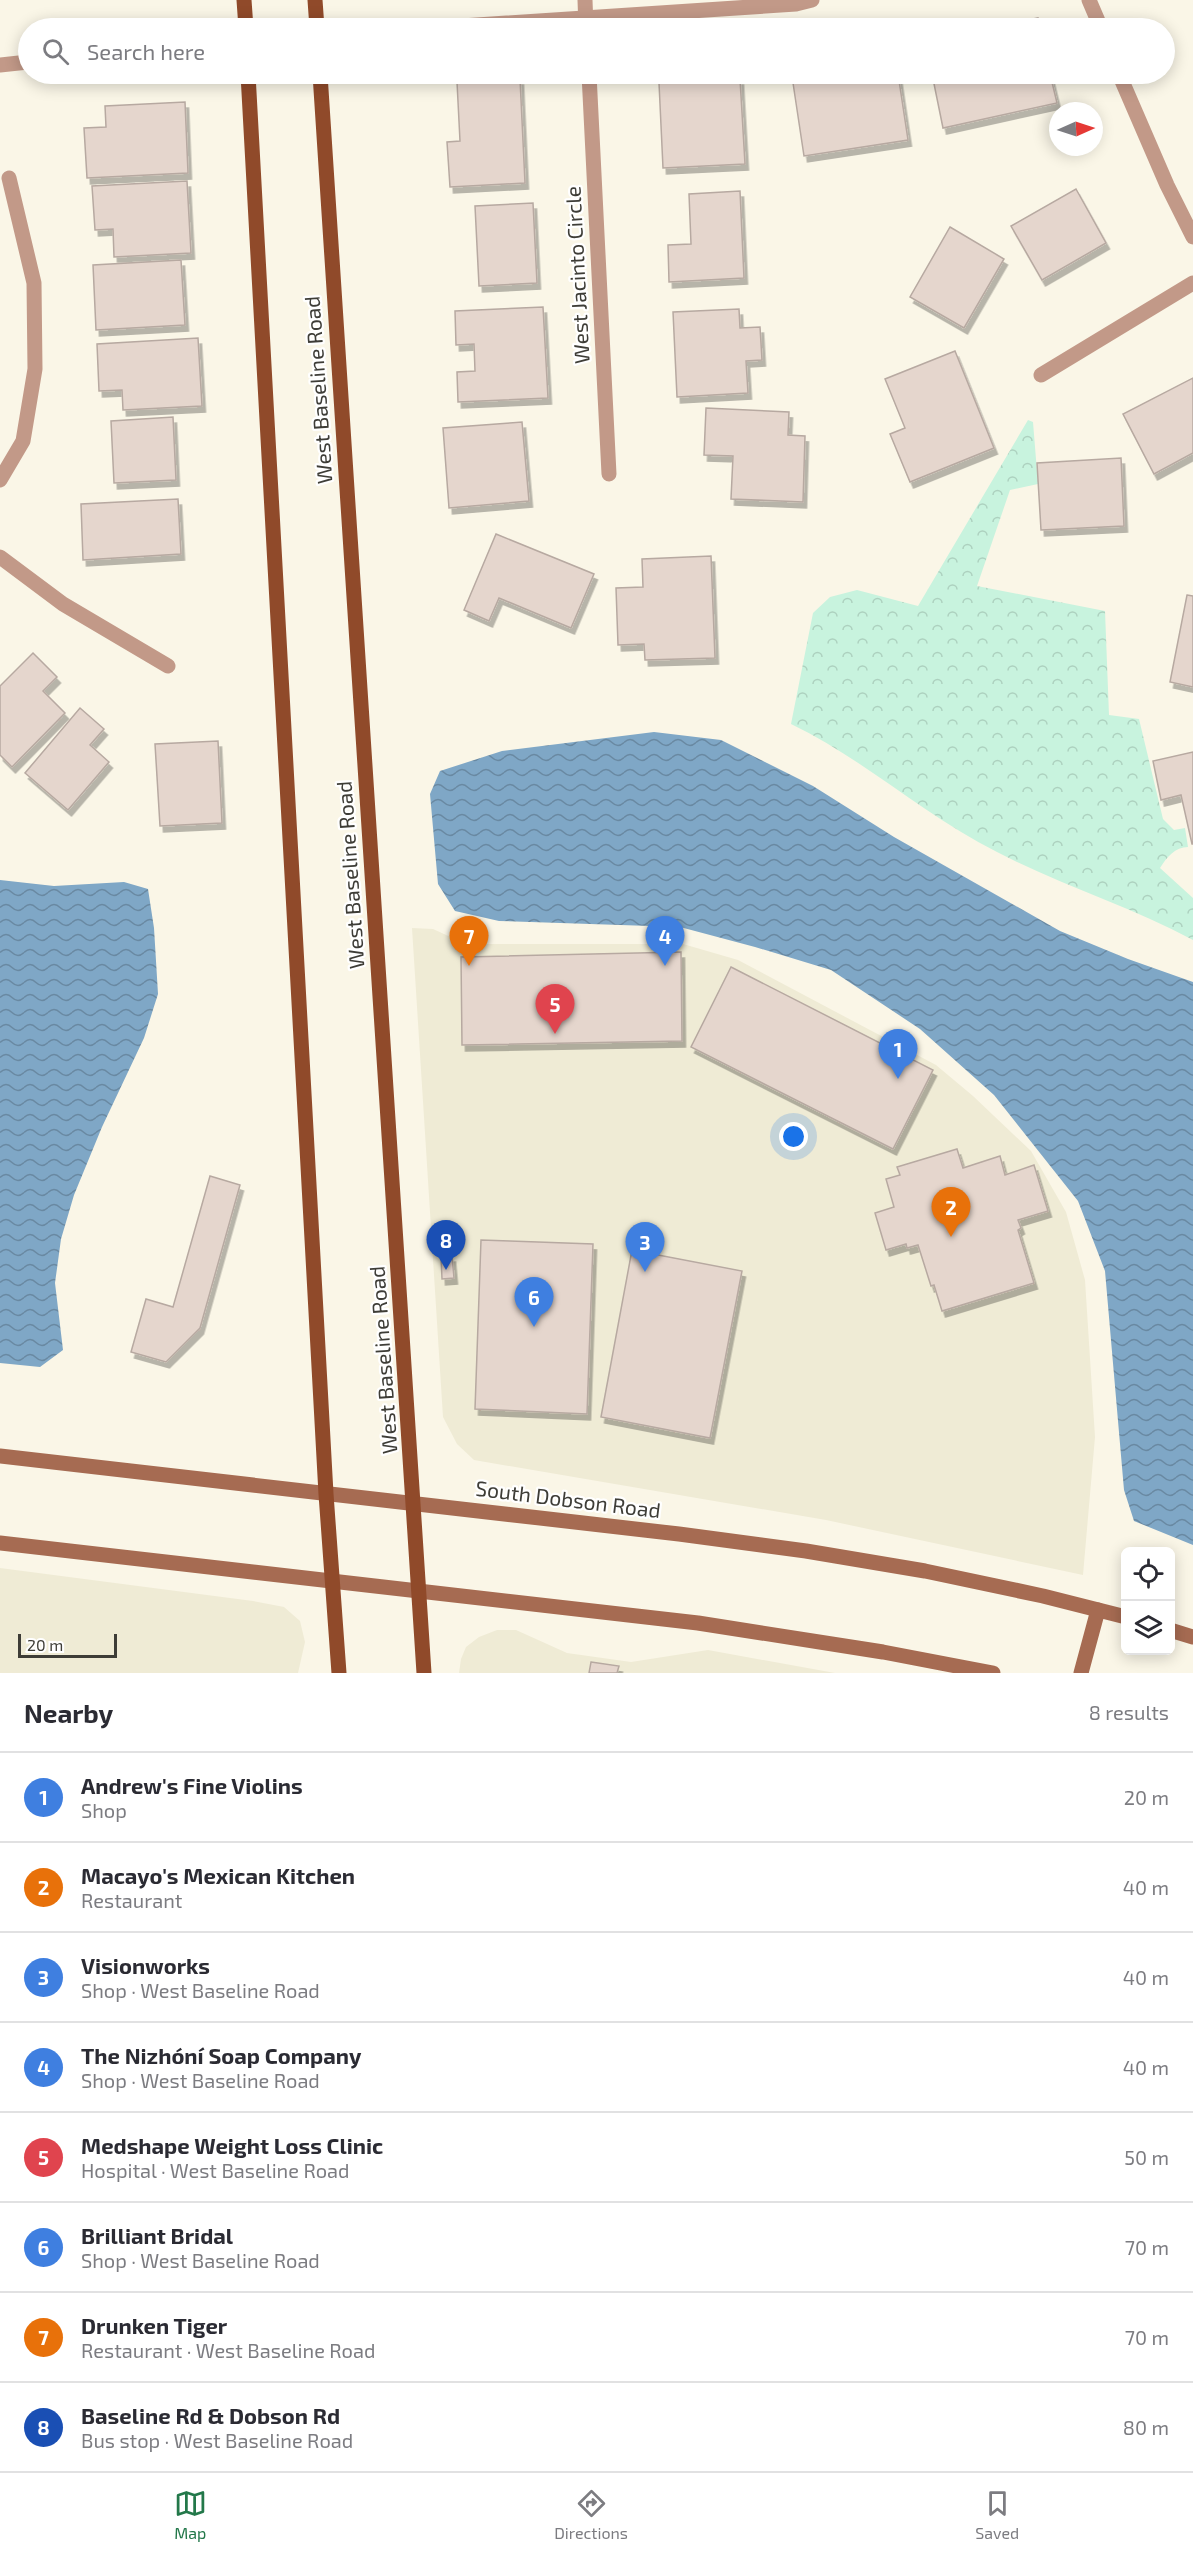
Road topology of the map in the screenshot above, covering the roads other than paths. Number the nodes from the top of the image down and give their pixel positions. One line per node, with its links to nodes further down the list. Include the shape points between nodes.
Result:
1 (244, 0): 6 (main road)
2 (315, 0): 7 (main road)
3 (585, 0): 8 (street)
4 (812, 0): 9 (street)
5 (1089, 0): 10 (street)
6 (245, 18)
7 (316, 18)
8 (586, 18)
9 (641, 18)
10 (1097, 18)
11 (18, 63): 12 (street)
12 (0, 65)
13 (249, 84): 26 (main road)
14 (321, 84): 27 (main road, West Baseline Road)
15 (590, 84): 21 (street, West Jacinto Circle)
16 (1123, 84): 18 (street)
17 (9, 178): 22 (street, via 34,283 35,369 23,441)
18 (1193, 237)
19 (1193, 283): 20 (street)
20 (1041, 375)
21 (609, 474)
22 (0, 480)
23 (0, 557): 24 (street, via 63,604)
24 (168, 666)
25 (0, 1456): 26 (main road, South Dobson Road)
26 (326, 1494): 27 (main road, South Dobson Road); 29 (main road)
27 (414, 1503): 30 (main road, West Baseline Road); 31 (main road, South Dobson Road, via 807,1551 925,1571)
28 (0, 1543): 29 (main road)
29 (332, 1581): 30 (main road); 35 (main road)
30 (419, 1592): 36 (main road, West Baseline Road); 37 (main road, via 698,1623)
31 (1098, 1610): 32 (main road, South Dobson Road); 38 (main road)
32 (1121, 1616)
33 (1175, 1632): 34 (main road)
34 (1193, 1637)
35 (339, 1673)
36 (424, 1673)
37 (993, 1673)
38 (1081, 1673)

